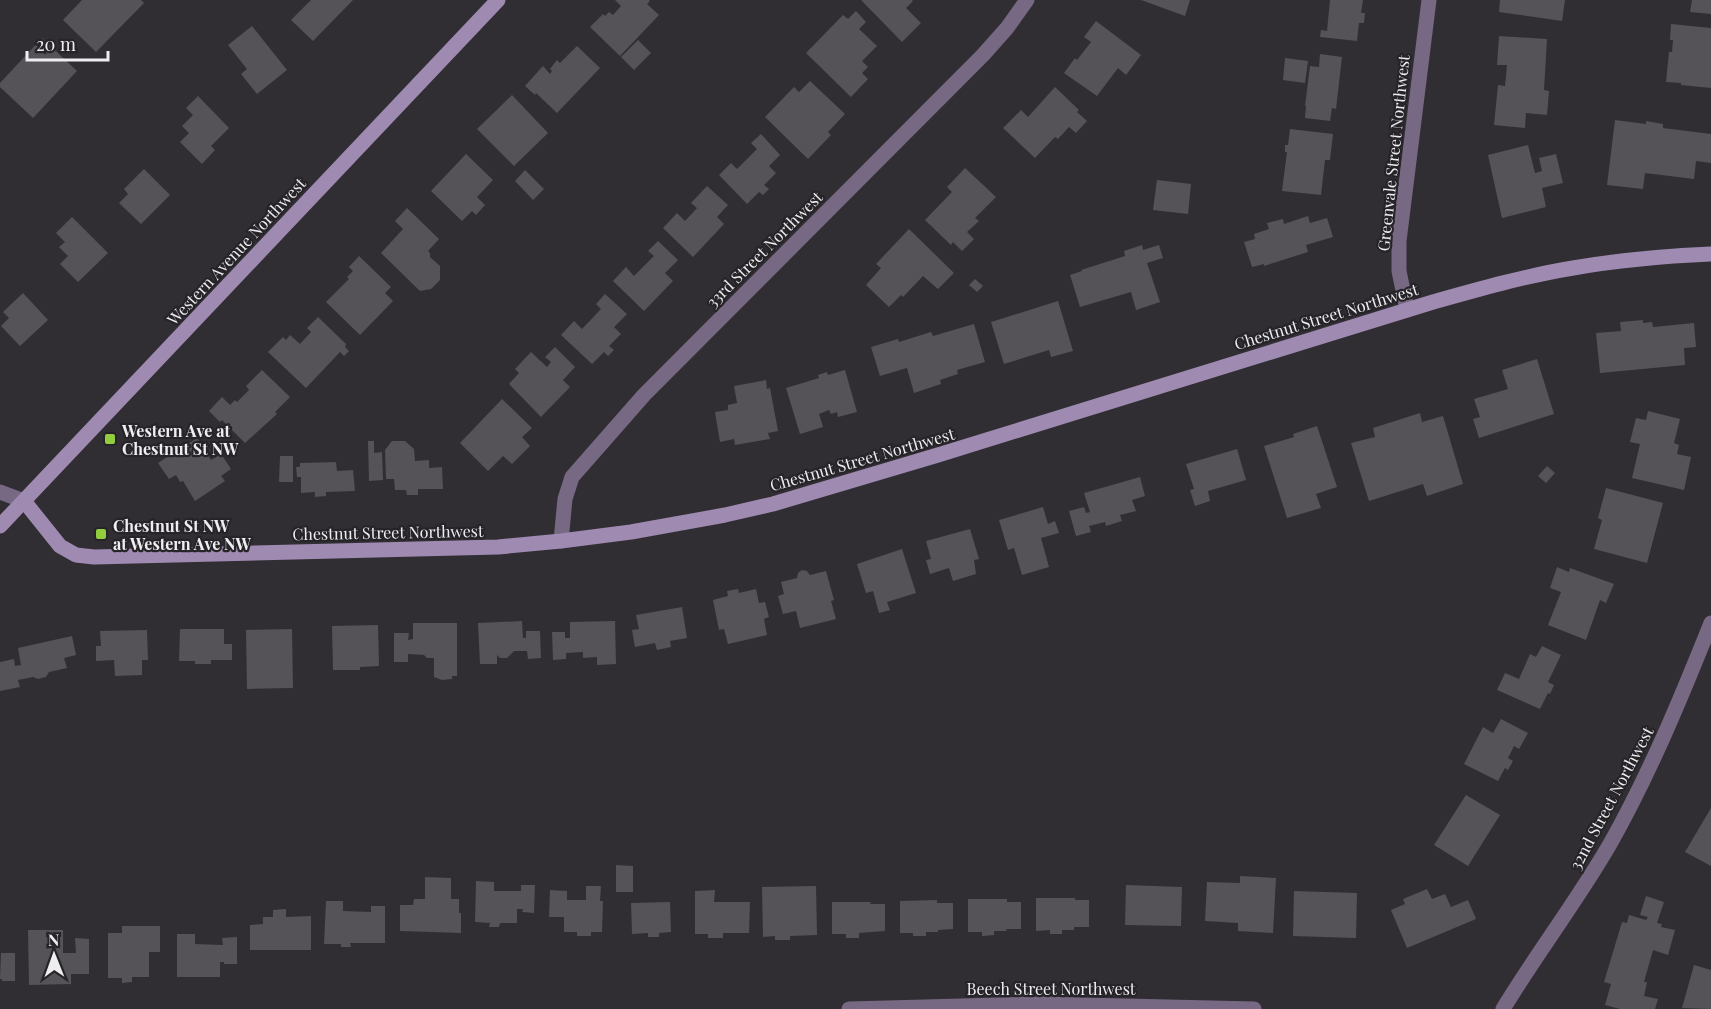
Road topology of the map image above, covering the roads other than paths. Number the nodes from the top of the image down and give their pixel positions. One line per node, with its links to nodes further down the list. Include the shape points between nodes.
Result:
1 (498, 0): 7 (street, Western Avenue Northwest)
2 (1027, 0): 9 (street, 33rd Street Northwest, via 983,55 644,395 572,477 563,506)
3 (1429, 0): 5 (street, Greenvale Street Northwest, via 1399,241 1399,271)
4 (1711, 254): 5 (street, Chestnut Street Northwest, via 1640,258 1572,268)
5 (1407, 310): 9 (street, Chestnut Street Northwest, via 773,504 669,526)
6 (0, 492): 7 (street)
7 (24, 501): 8 (street, Western Avenue Northwest); 9 (street, Chestnut Street Northwest, via 60,546 76,555 94,557)
8 (0, 526)
9 (561, 542)
10 (1711, 623): 13 (street, 32nd Street Northwest, via 1668,728 1623,820 1588,881)
11 (849, 1009): 12 (street, Beech Street Northwest, via 1039,1004)
12 (1254, 1009)
13 (1503, 1009)

